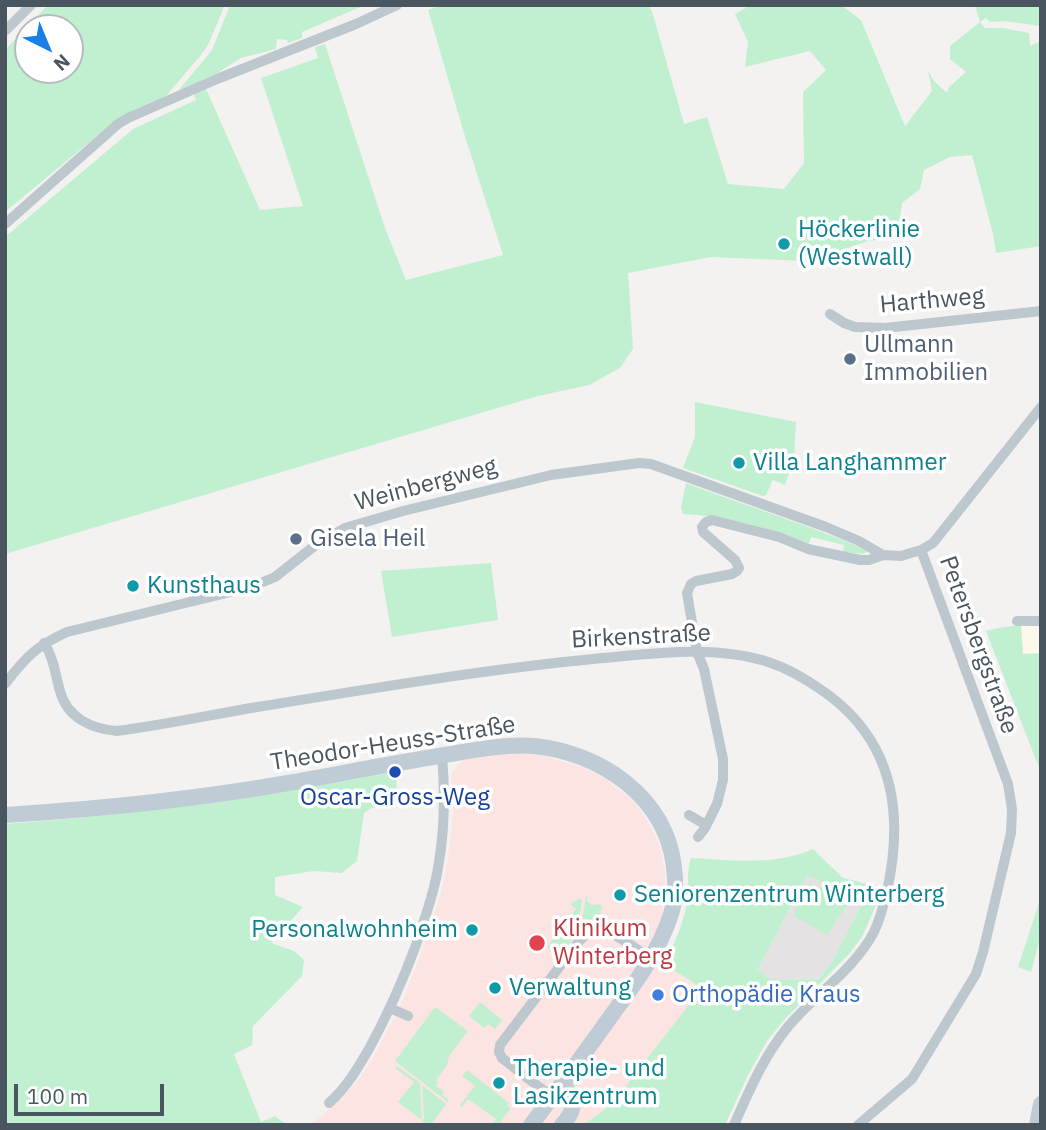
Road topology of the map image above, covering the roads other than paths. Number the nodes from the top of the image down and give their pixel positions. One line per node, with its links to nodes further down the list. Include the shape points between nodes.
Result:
1 (31, 5): 3 (street)
2 (397, 5): 4 (street, via 128,118)
3 (5, 31)
4 (5, 224)
5 (1041, 311): 6 (street, Harthweg, via 885,328 855,327)
6 (830, 314)
7 (1041, 407): 8 (street, via 933,543)
8 (921, 551): 9 (street); 30 (street, Petersbergstraße, via 1008,784 1011,833 976,974 912,1079)
9 (883, 555): 12 (street, Weinbergweg, via 790,513 639,463 551,475 345,528 287,569 251,587 76,629); 13 (street, via 853,559 706,522 704,532 739,568 732,574 696,581 688,589)
10 (1017, 621): 11 (street)
11 (1041, 621)
12 (44, 643): 13 (street, Birkenstraße, via 54,663 60,694 72,713 92,726 117,731 471,673); 14 (street, Weinbergweg)
13 (697, 652): 18 (street, via 723,759 717,804); 29 (street, Birkenstraße, via 770,663 834,698 870,738 887,775 894,821 887,890 873,932 774,1045)
14 (5, 684)
15 (442, 755): 16 (street, Theodor-Heuss-Straße, via 159,803); 20 (street, Theodor-Heuss-Straße, via 501,747 550,748 597,764 640,794 664,830 676,880 671,914); 21 (street, via 445,806 439,865 422,928)
16 (5, 815)
17 (689, 815): 18 (street)
18 (706, 825): 19 (street)
19 (698, 837)
20 (652, 959): 23 (street, Theodor-Heuss-Straße); 24 (street, via 602,929 594,929 561,964 500,1045 502,1058)
21 (390, 1008): 22 (street); 25 (street, via 352,1078)
22 (408, 1016)
23 (563, 1083): 24 (street, Theodor-Heuss-Straße); 28 (street, via 573,1107)
24 (552, 1097): 27 (street, Theodor-Heuss-Straße)
25 (329, 1103)
26 (1041, 1104): 31 (street)
27 (531, 1125)
28 (562, 1125)
29 (734, 1125)
30 (858, 1125)
31 (1037, 1125)

